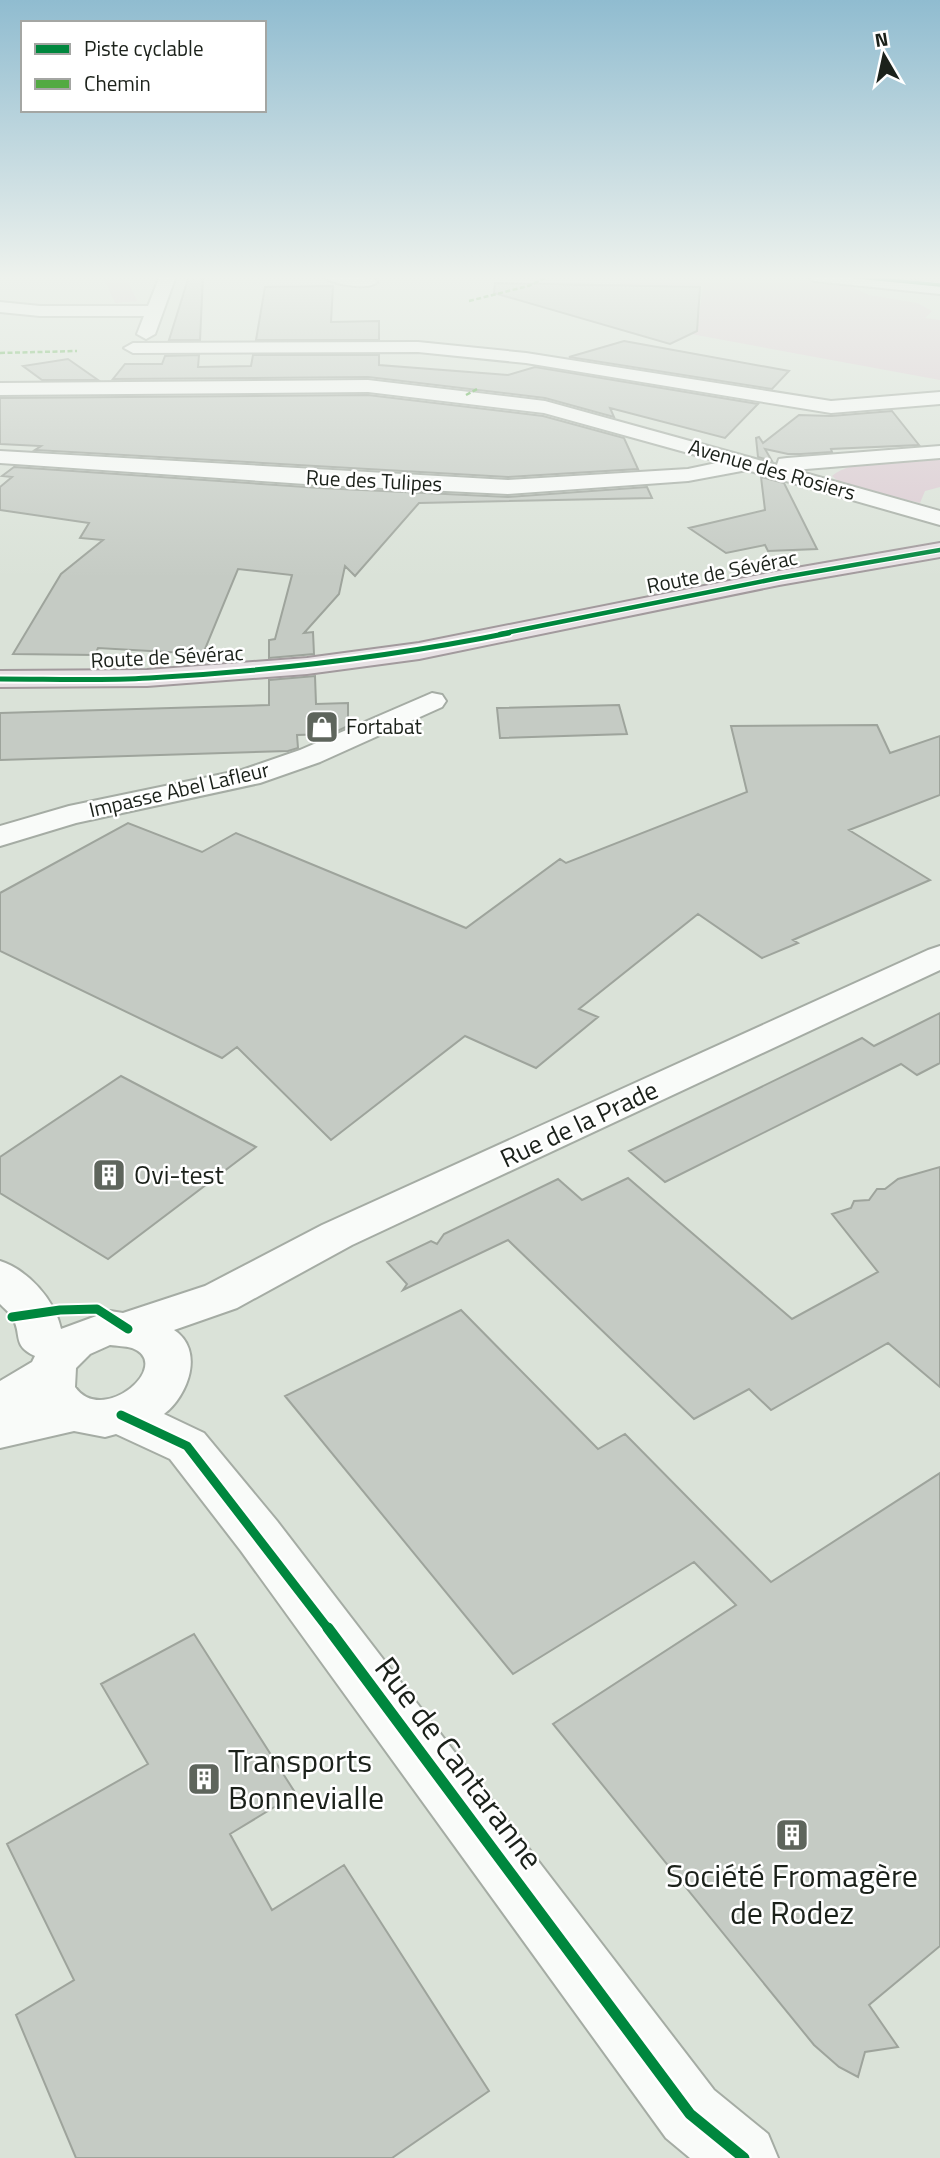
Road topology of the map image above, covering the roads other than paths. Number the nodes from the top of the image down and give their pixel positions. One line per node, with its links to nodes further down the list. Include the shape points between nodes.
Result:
1 (106, 377): 3 (street)
2 (649, 377): 6 (street)
3 (101, 388): 4 (street, Avenue des Rosiers); 10 (street, Avenue des Rosiers, via 354,386 444,393 545,407)
4 (0, 389)
5 (938, 397): 6 (street)
6 (831, 407): 9 (street)
7 (940, 452): 9 (street)
8 (0, 457): 10 (street, Rue des Tulipes, via 508,487 688,475)
9 (863, 460): 10 (street); 11 (street)
10 (752, 464): 11 (street, Avenue des Rosiers)
11 (802, 478): 12 (street, Avenue des Rosiers)
12 (908, 510): 13 (street, Avenue des Rosiers); 14 (street, via 918,543)
13 (940, 518)
14 (932, 551): 15 (main road, Route de Sévérac, via 779,578 444,651 148,678)
15 (0, 679)
16 (432, 701): 17 (street, Impasse Abel Lafleur, via 310,756 249,777 69,815)
17 (0, 836)
18 (940, 957): 20 (street, Rue de la Prade, via 337,1235)
19 (0, 1277): 23 (street, via 35,1313 40,1339)
20 (222, 1297): 21 (street, Rue de la Prade); 22 (street, Rue de la Prade)
21 (128, 1329): 22 (street, via 156,1339 166,1349); 23 (street, via 93,1332)
22 (166, 1374): 25 (street, via 152,1399); 27 (street, Rue de Cantaranne)
23 (62, 1379): 24 (street); 25 (street, via 88,1417); 26 (street)
24 (0, 1404)
25 (121, 1415): 27 (street, Rue de Cantaranne)
26 (0, 1429)
27 (180, 1441): 28 (street, Rue de Cantaranne, via 259,1536 690,2114)
28 (744, 2158)

